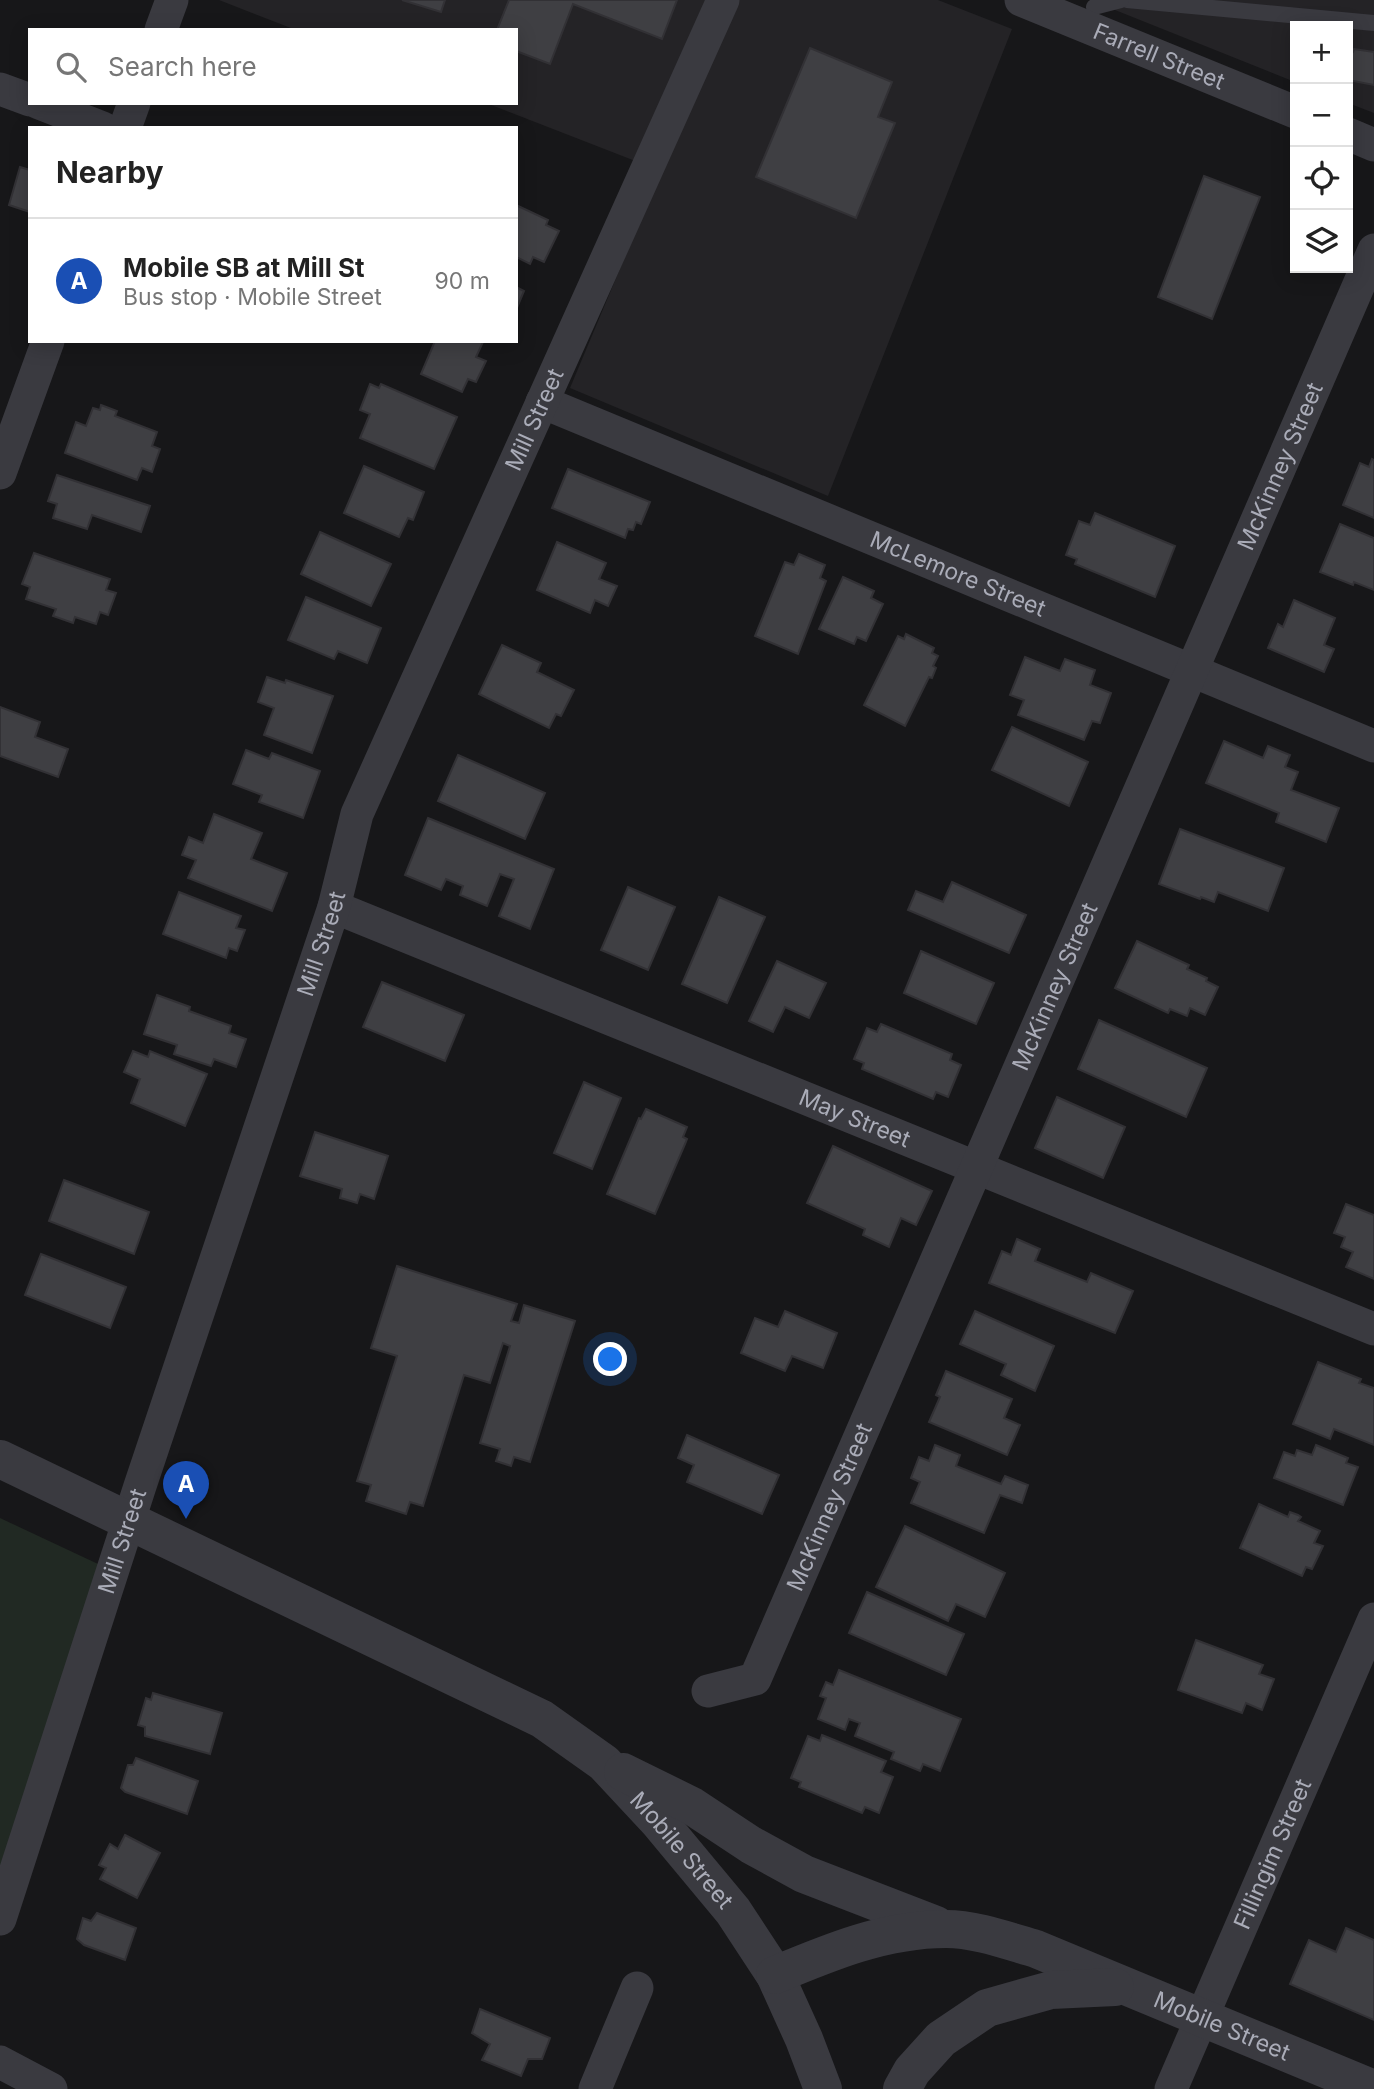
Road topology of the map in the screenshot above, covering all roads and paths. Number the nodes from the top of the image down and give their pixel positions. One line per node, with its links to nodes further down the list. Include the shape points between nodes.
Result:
1 (172, 0): 8 (street)
2 (723, 0): 20 (street, Mill Street)
3 (1021, 0): 6 (street, Farrell Street)
4 (1121, 0): 6 (lane)
5 (1127, 0): 7 (lane)
6 (1091, 11): 13 (street, Farrell Street)
7 (1374, 23)
8 (162, 28)
9 (0, 89): 10 (street)
10 (28, 99)
11 (44, 105): 14 (street)
12 (133, 105): 15 (street)
13 (1290, 110)
14 (98, 126)
15 (126, 126)
16 (1353, 136): 17 (street)
17 (1374, 145)
18 (1374, 250): 22 (street, McKinney Street)
19 (47, 343): 21 (street)
20 (542, 402): 22 (street, McLemore Street); 24 (street, Mill Street, via 356,814)
21 (0, 473)
22 (1192, 671): 23 (street, McLemore Street); 25 (street, McKinney Street)
23 (1374, 746)
24 (334, 907): 25 (street, May Street); 28 (street, Mill Street)
25 (977, 1168): 26 (street, May Street); 30 (street, McKinney Street, via 755,1679)
26 (1374, 1329)
27 (0, 1459): 28 (street, Mobile Street)
28 (129, 1522): 31 (street, Mobile Street, via 542,1719); 32 (street, Mill Street)
29 (1374, 1619): 37 (street, Fillingim Street)
30 (708, 1690)
31 (604, 1763): 33 (street, via 692,1806 804,1874); 34 (street, Mobile Street, via 733,1911)
32 (0, 1919)
33 (948, 1929): 34 (street, Mobile Street, via 894,1933 841,1947); 35 (street, Mobile Street, via 1036,1950)
34 (775, 1975): 41 (street)
35 (1125, 1986): 37 (street, Mobile Street); 42 (street, via 1051,1990 987,2008 941,2039)
36 (637, 1989): 40 (street)
37 (1202, 2019): 43 (street, Fillingim Street); 44 (street, Mobile Street)
38 (0, 2062): 39 (street)
39 (51, 2089)
40 (595, 2089)
41 (822, 2089)
42 (902, 2089)
43 (1171, 2089)
44 (1374, 2089)

